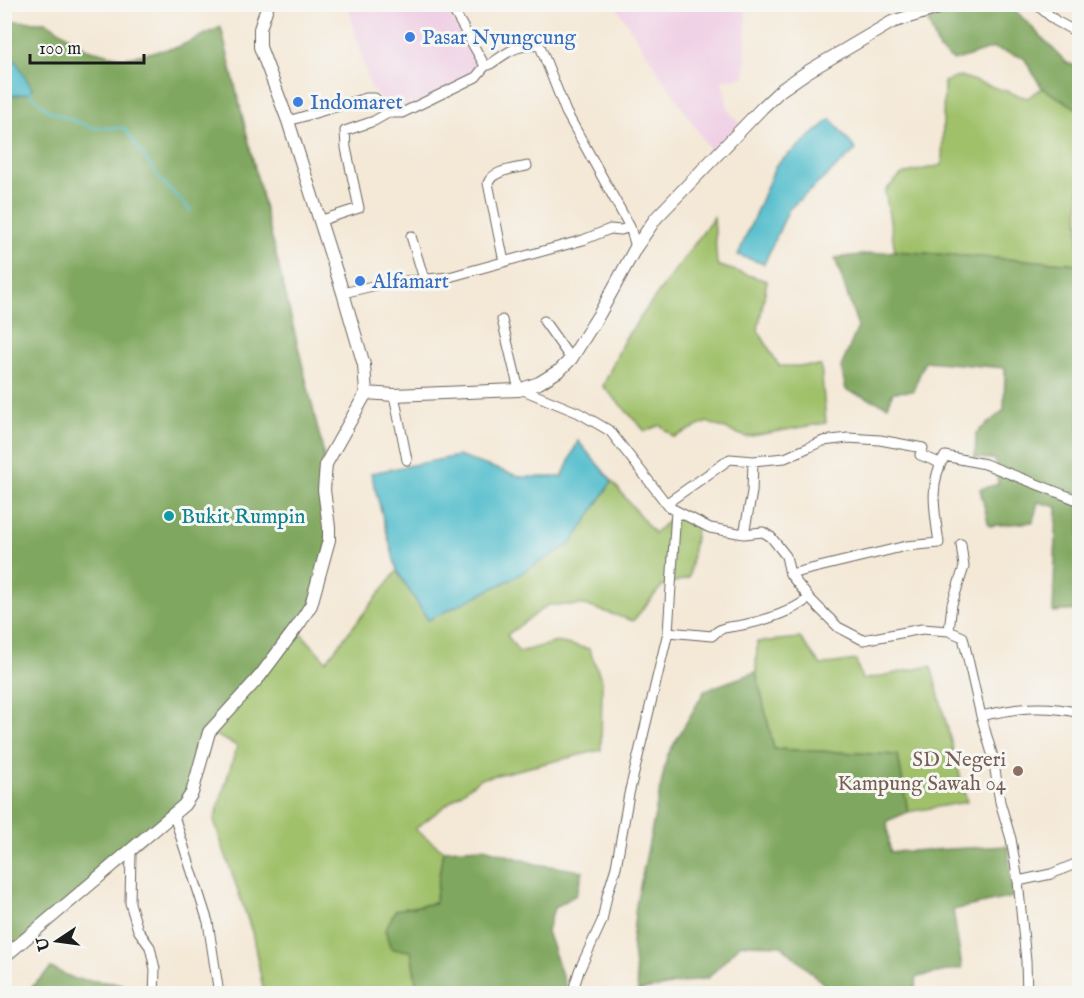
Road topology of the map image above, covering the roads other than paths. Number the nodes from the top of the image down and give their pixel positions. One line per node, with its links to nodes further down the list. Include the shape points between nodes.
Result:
1 (268, 4): 8 (main road, via 260,29 260,47)
2 (450, 4): 6 (street)
3 (951, 4): 13 (main road, via 892,21 781,90 656,218)
4 (1036, 4): 5 (street)
5 (1080, 34)
6 (485, 66): 7 (street, via 476,77 402,112); 11 (street, via 514,48 526,44 540,46 567,112)
7 (388, 113): 8 (street, via 375,98 366,98); 10 (street, via 345,131 359,208)
8 (288, 121): 10 (main road)
9 (527, 166): 14 (street, via 495,175 488,183)
10 (319, 221): 16 (main road)
11 (630, 227): 13 (street); 14 (street, via 610,229)
12 (411, 236): 15 (street)
13 (636, 247): 19 (main road)
14 (504, 262): 15 (street, via 449,277)
15 (424, 279): 16 (street)
16 (343, 293): 21 (main road, via 364,365)
17 (502, 320): 20 (street)
18 (544, 321): 19 (street)
19 (571, 359): 20 (main road, via 540,383)
20 (521, 390): 22 (main road); 27 (street, via 579,413 610,431)
21 (366, 393): 22 (main road); 37 (main road, via 326,464 324,490 329,540 311,605 260,676 209,732 192,794)
22 (394, 394): 23 (street)
23 (407, 460)
24 (753, 461): 25 (street, via 785,458 823,441 848,438 923,448 920,454); 27 (street, via 730,459); 29 (street)
25 (940, 463): 26 (street, via 945,456 985,464); 31 (street, via 933,489 939,543 906,546)
26 (1080, 501)
27 (667, 503): 28 (street)
28 (676, 511): 29 (street, via 710,528); 33 (street)
29 (744, 534): 31 (street, via 764,532 771,537 786,556)
30 (961, 544): 34 (street, via 964,567 952,604)
31 (790, 574): 32 (street)
32 (809, 598): 33 (street, via 799,606 748,624 718,629 712,636); 34 (street, via 838,627 863,640 922,629)
33 (668, 632): 44 (street, via 602,921)
34 (949, 632): 36 (street, via 963,637)
35 (1080, 713): 36 (street, via 1058,708 1016,708)
36 (981, 716): 40 (street)
37 (174, 816): 38 (main road); 43 (street, via 208,922)
38 (131, 852): 41 (main road); 42 (street, via 130,903 138,930 150,947 155,969)
39 (1080, 862): 40 (street)
40 (1018, 881): 45 (street)
41 (4, 957)
42 (154, 993)
43 (219, 993)
44 (572, 993)
45 (1027, 993)

